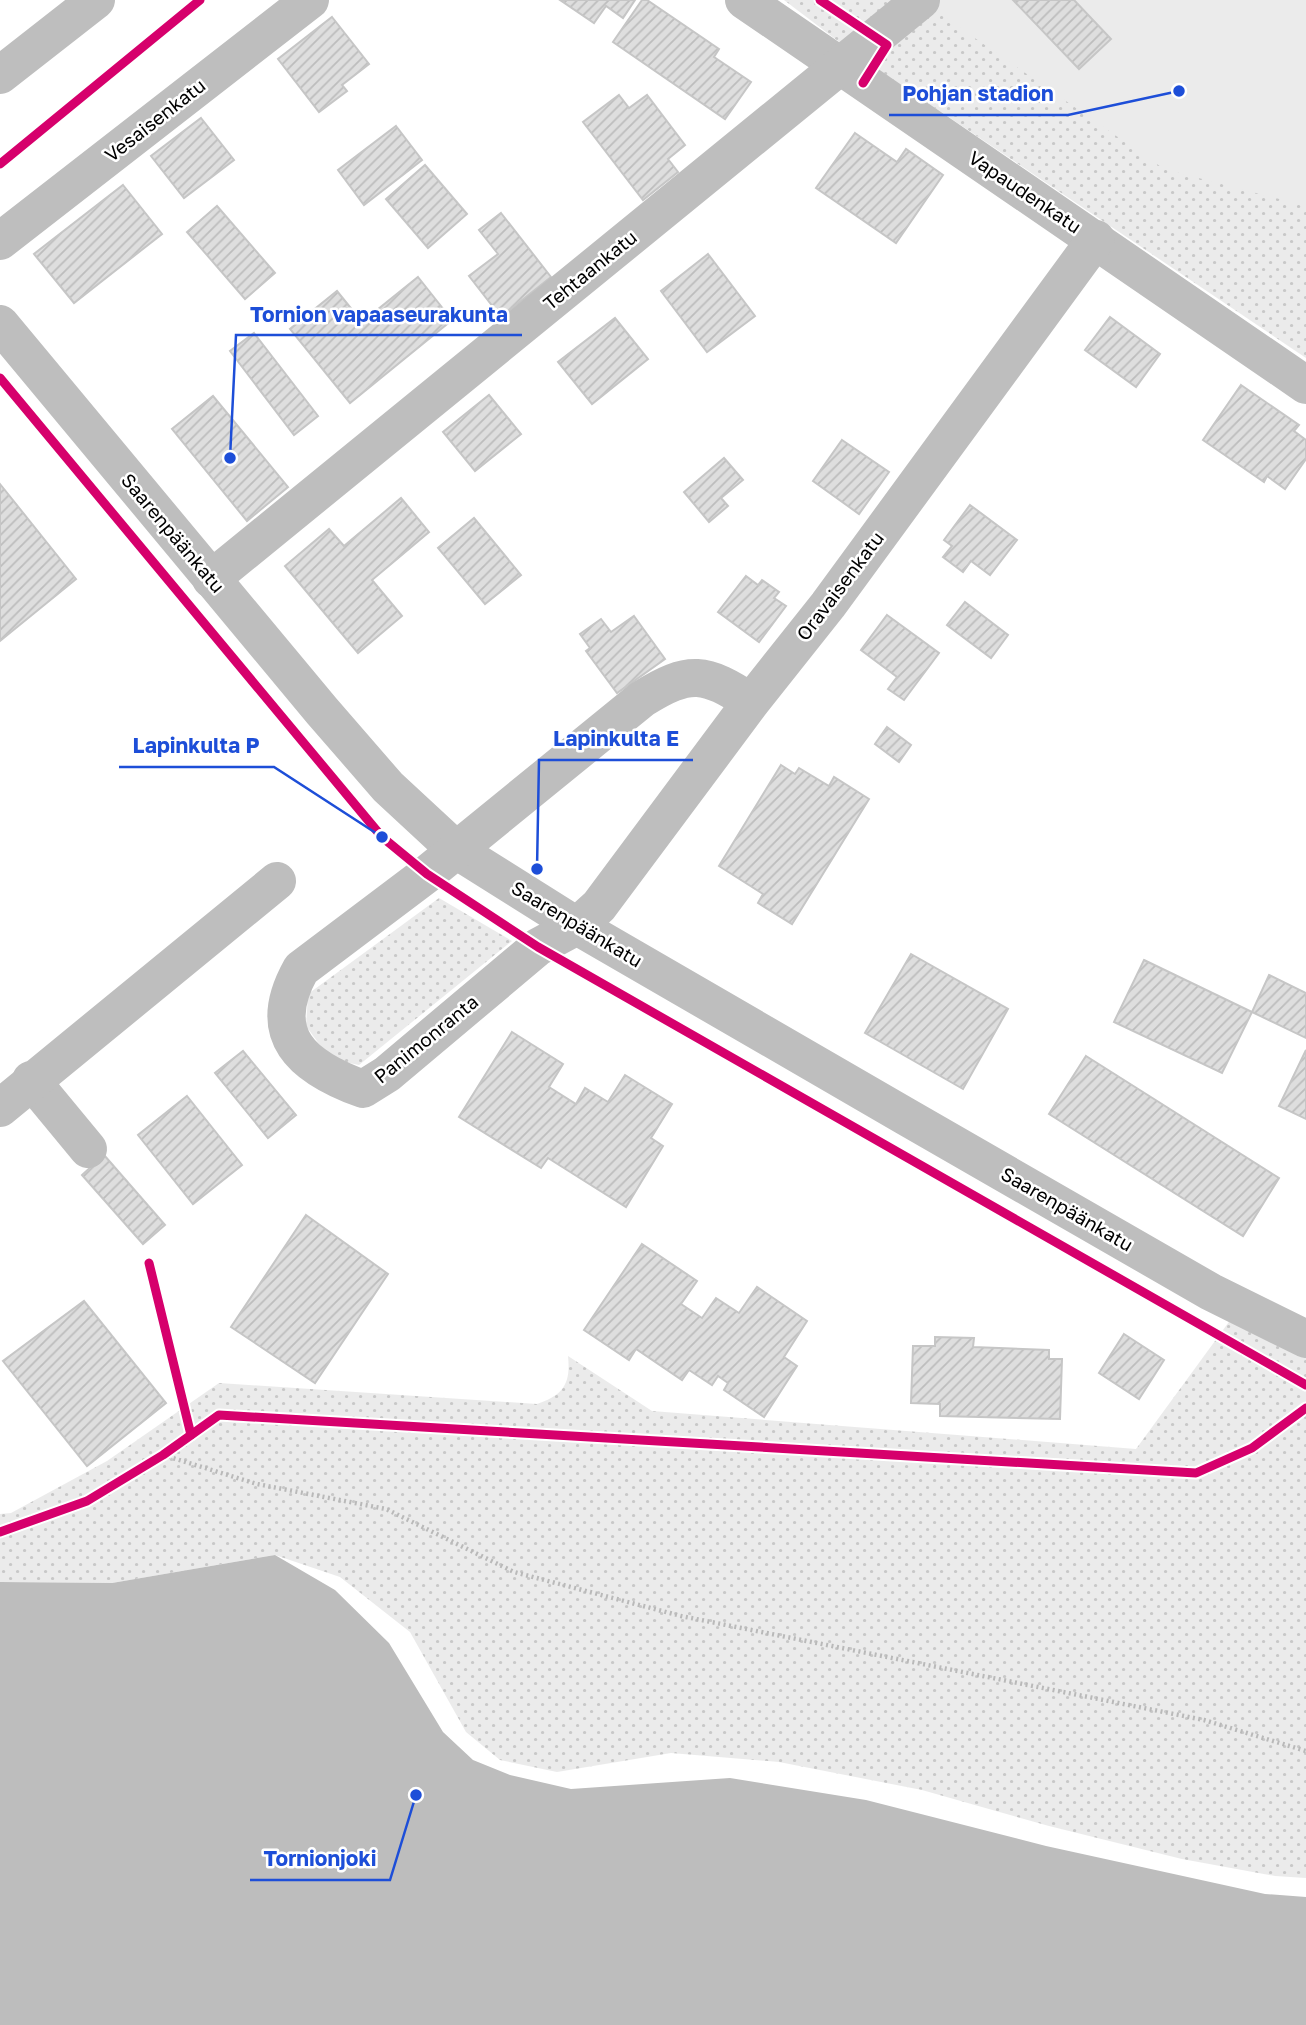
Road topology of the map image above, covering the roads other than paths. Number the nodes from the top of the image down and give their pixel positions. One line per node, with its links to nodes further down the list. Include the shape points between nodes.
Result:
1 (96, 0): 6 (street)
2 (310, 0): 8 (street, Vesaisenkatu)
3 (744, 0): 5 (street, Vapaudenkatu)
4 (921, 0): 5 (street, Tehtaankatu)
5 (839, 67): 7 (street, Vapaudenkatu); 11 (street, Tehtaankatu)
6 (0, 75)
7 (1096, 239): 10 (street, Vapaudenkatu); 12 (street, Oravaisenkatu, via 828,605)
8 (0, 240)
9 (0, 324): 11 (street, Saarenpäänkatu)
10 (1306, 384)
11 (211, 579): 13 (street, Saarenpäänkatu, via 388,787)
12 (751, 702): 13 (street, via 705,677 664,685); 15 (street, Oravaisenkatu, via 599,906)
13 (456, 850): 15 (street, Saarenpäänkatu); 15 (street, Panimonranta, via 301,969 292,986 285,1022 300,1054 333,1078 363,1089 538,947)
14 (277, 881): 16 (street)
15 (577, 926): 19 (street, Saarenpäänkatu, via 1211,1292)
16 (31, 1080): 17 (street); 18 (street)
17 (0, 1108)
18 (88, 1149)
19 (1306, 1339)

